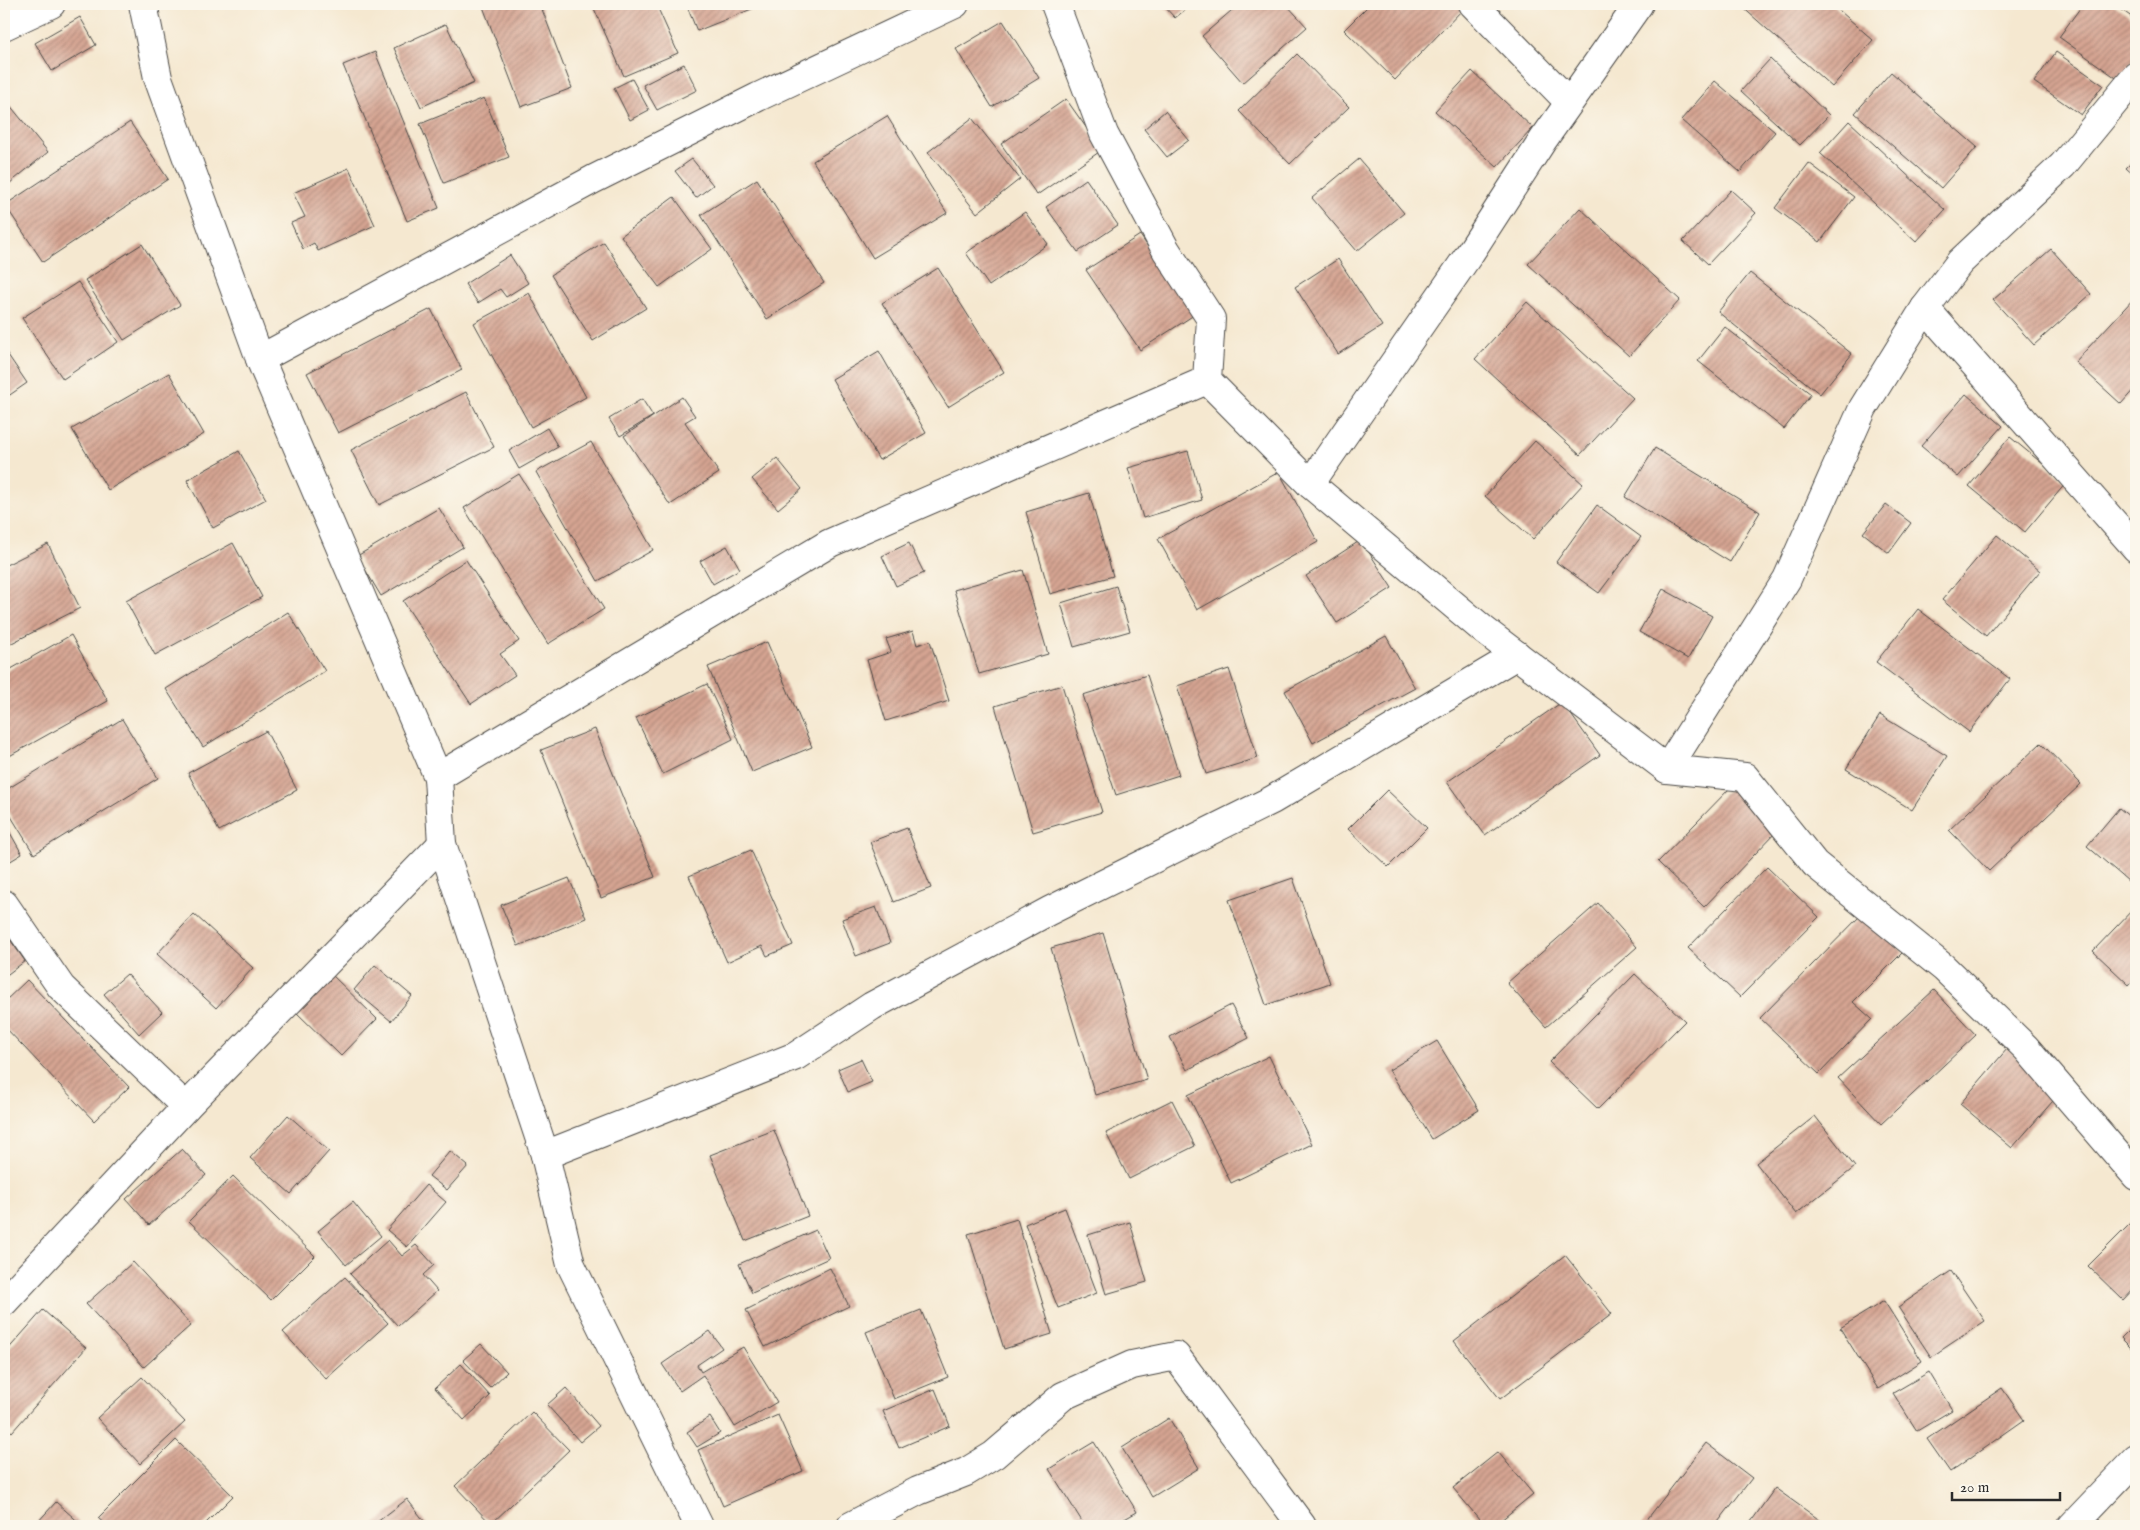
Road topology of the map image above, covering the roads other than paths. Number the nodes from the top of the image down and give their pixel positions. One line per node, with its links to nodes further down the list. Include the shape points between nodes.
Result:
1 (51, 4): 7 (street)
2 (143, 4): 11 (street, via 158,78)
3 (956, 4): 11 (street, via 594,179)
4 (1056, 4): 12 (street, via 1104,134 1166,250 1211,319)
5 (1473, 4): 9 (street)
6 (1639, 4): 9 (street)
7 (4, 26)
8 (2136, 76): 10 (street, via 2063,165 1960,262)
9 (1570, 102): 13 (street)
10 (1925, 308): 14 (street); 16 (street, via 1863,408 1787,579)
11 (260, 359): 17 (street)
12 (1207, 380): 13 (street); 17 (street, via 830,543)
13 (1310, 484): 15 (street)
14 (2136, 548)
15 (1517, 655): 16 (street); 21 (street, via 1272,800 1050,911 872,1006 796,1056)
16 (1667, 769): 22 (street, via 1745,777 1815,864 1944,968 2026,1048)
17 (438, 777): 18 (street)
18 (442, 844): 20 (street); 21 (street)
19 (4, 904): 20 (street, via 61,987)
20 (186, 1107): 23 (street)
21 (545, 1155): 25 (street, via 571,1265)
22 (2136, 1176)
23 (4, 1302)
24 (2136, 1459): 28 (street)
25 (700, 1526)
26 (851, 1526): 27 (street, via 966,1472 994,1455 1063,1396 1132,1365 1176,1356)
27 (1302, 1526)
28 (2072, 1526)

